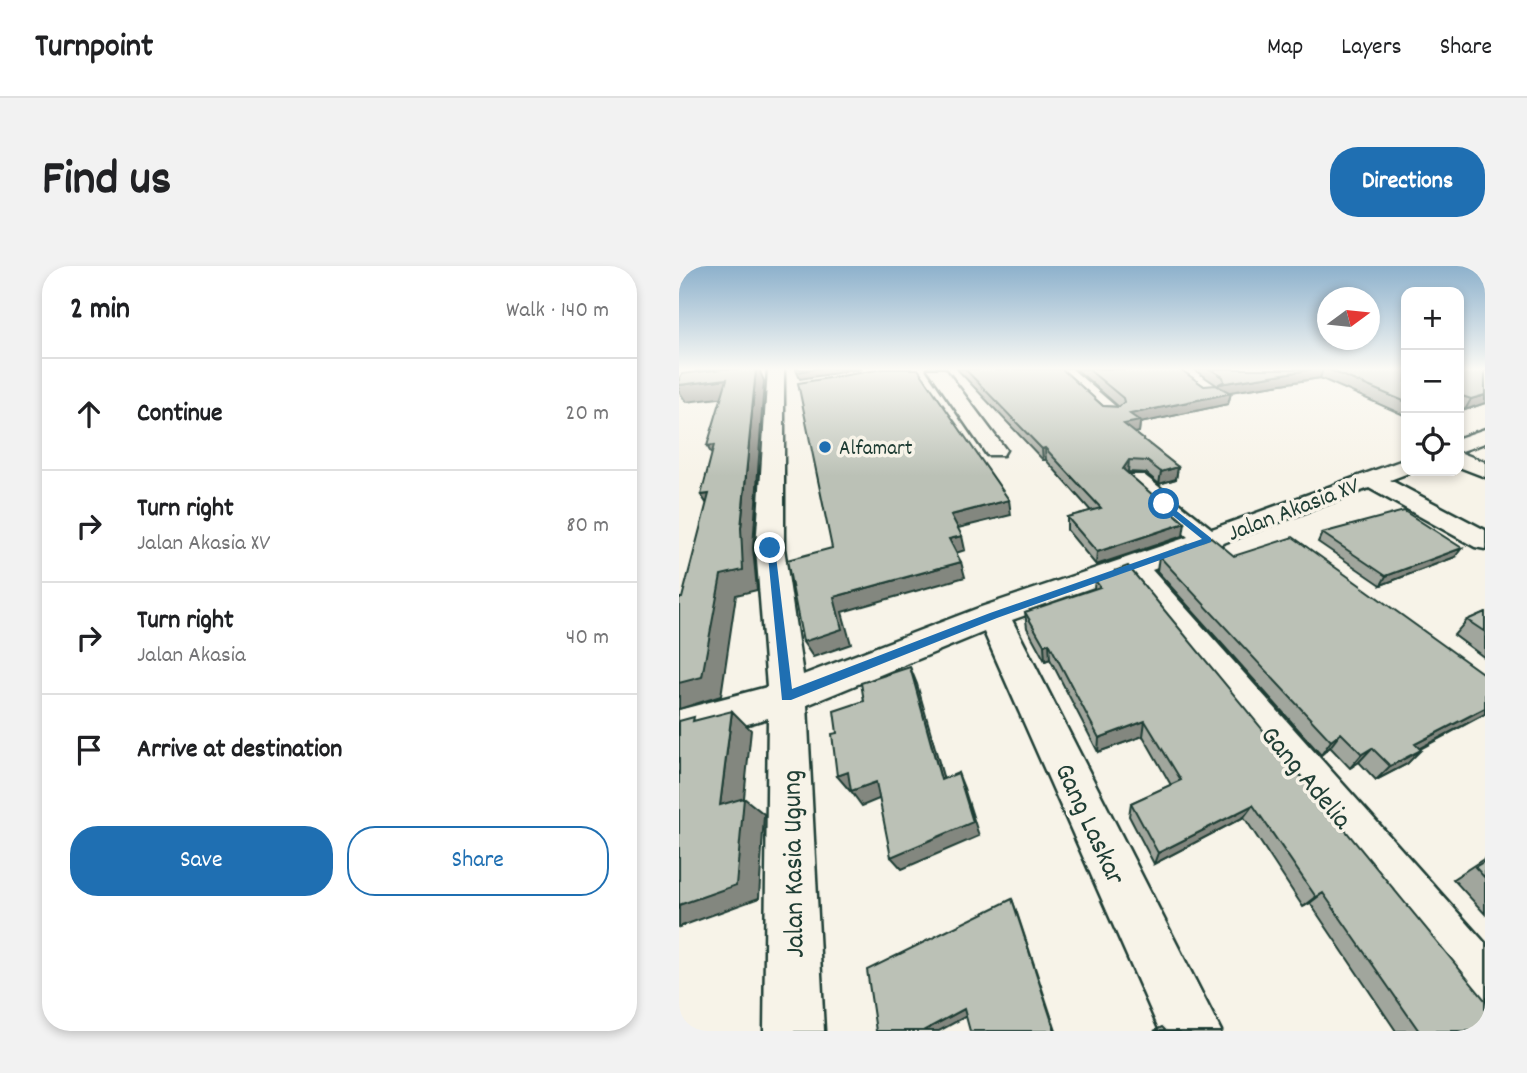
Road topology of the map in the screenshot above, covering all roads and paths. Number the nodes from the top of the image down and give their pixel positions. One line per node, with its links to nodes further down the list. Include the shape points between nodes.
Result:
1 (777, 405): 19 (street, Jalan Kasia Ugung, via 770,548)
2 (962, 405): 7 (street)
3 (1104, 405): 4 (street)
4 (1111, 411)
5 (1485, 435): 6 (street)
6 (1464, 444)
7 (995, 450)
8 (1464, 461): 10 (street)
9 (1401, 468): 11 (street, Jalan Akasia XV)
10 (1485, 470)
11 (1370, 479): 13 (street, Jalan Akasia XV); 15 (street)
12 (1136, 480): 14 (street)
13 (1264, 519): 14 (street, Jalan Akasia XV); 16 (street)
14 (1208, 540): 17 (street, Jalan Akasia XV)
15 (1485, 541)
16 (1297, 543)
17 (1132, 566): 18 (street, Jalan Akasia XV); 21 (street, Gang Adelia)
18 (993, 615): 19 (street, Jalan Akasia XV); 23 (street, Gang Laskar)
19 (787, 697): 20 (street, Jalan Akasia XV); 22 (street, Jalan Kasia Ugung)
20 (679, 727)
21 (1485, 986)
22 (795, 1031)
23 (1191, 1031)

